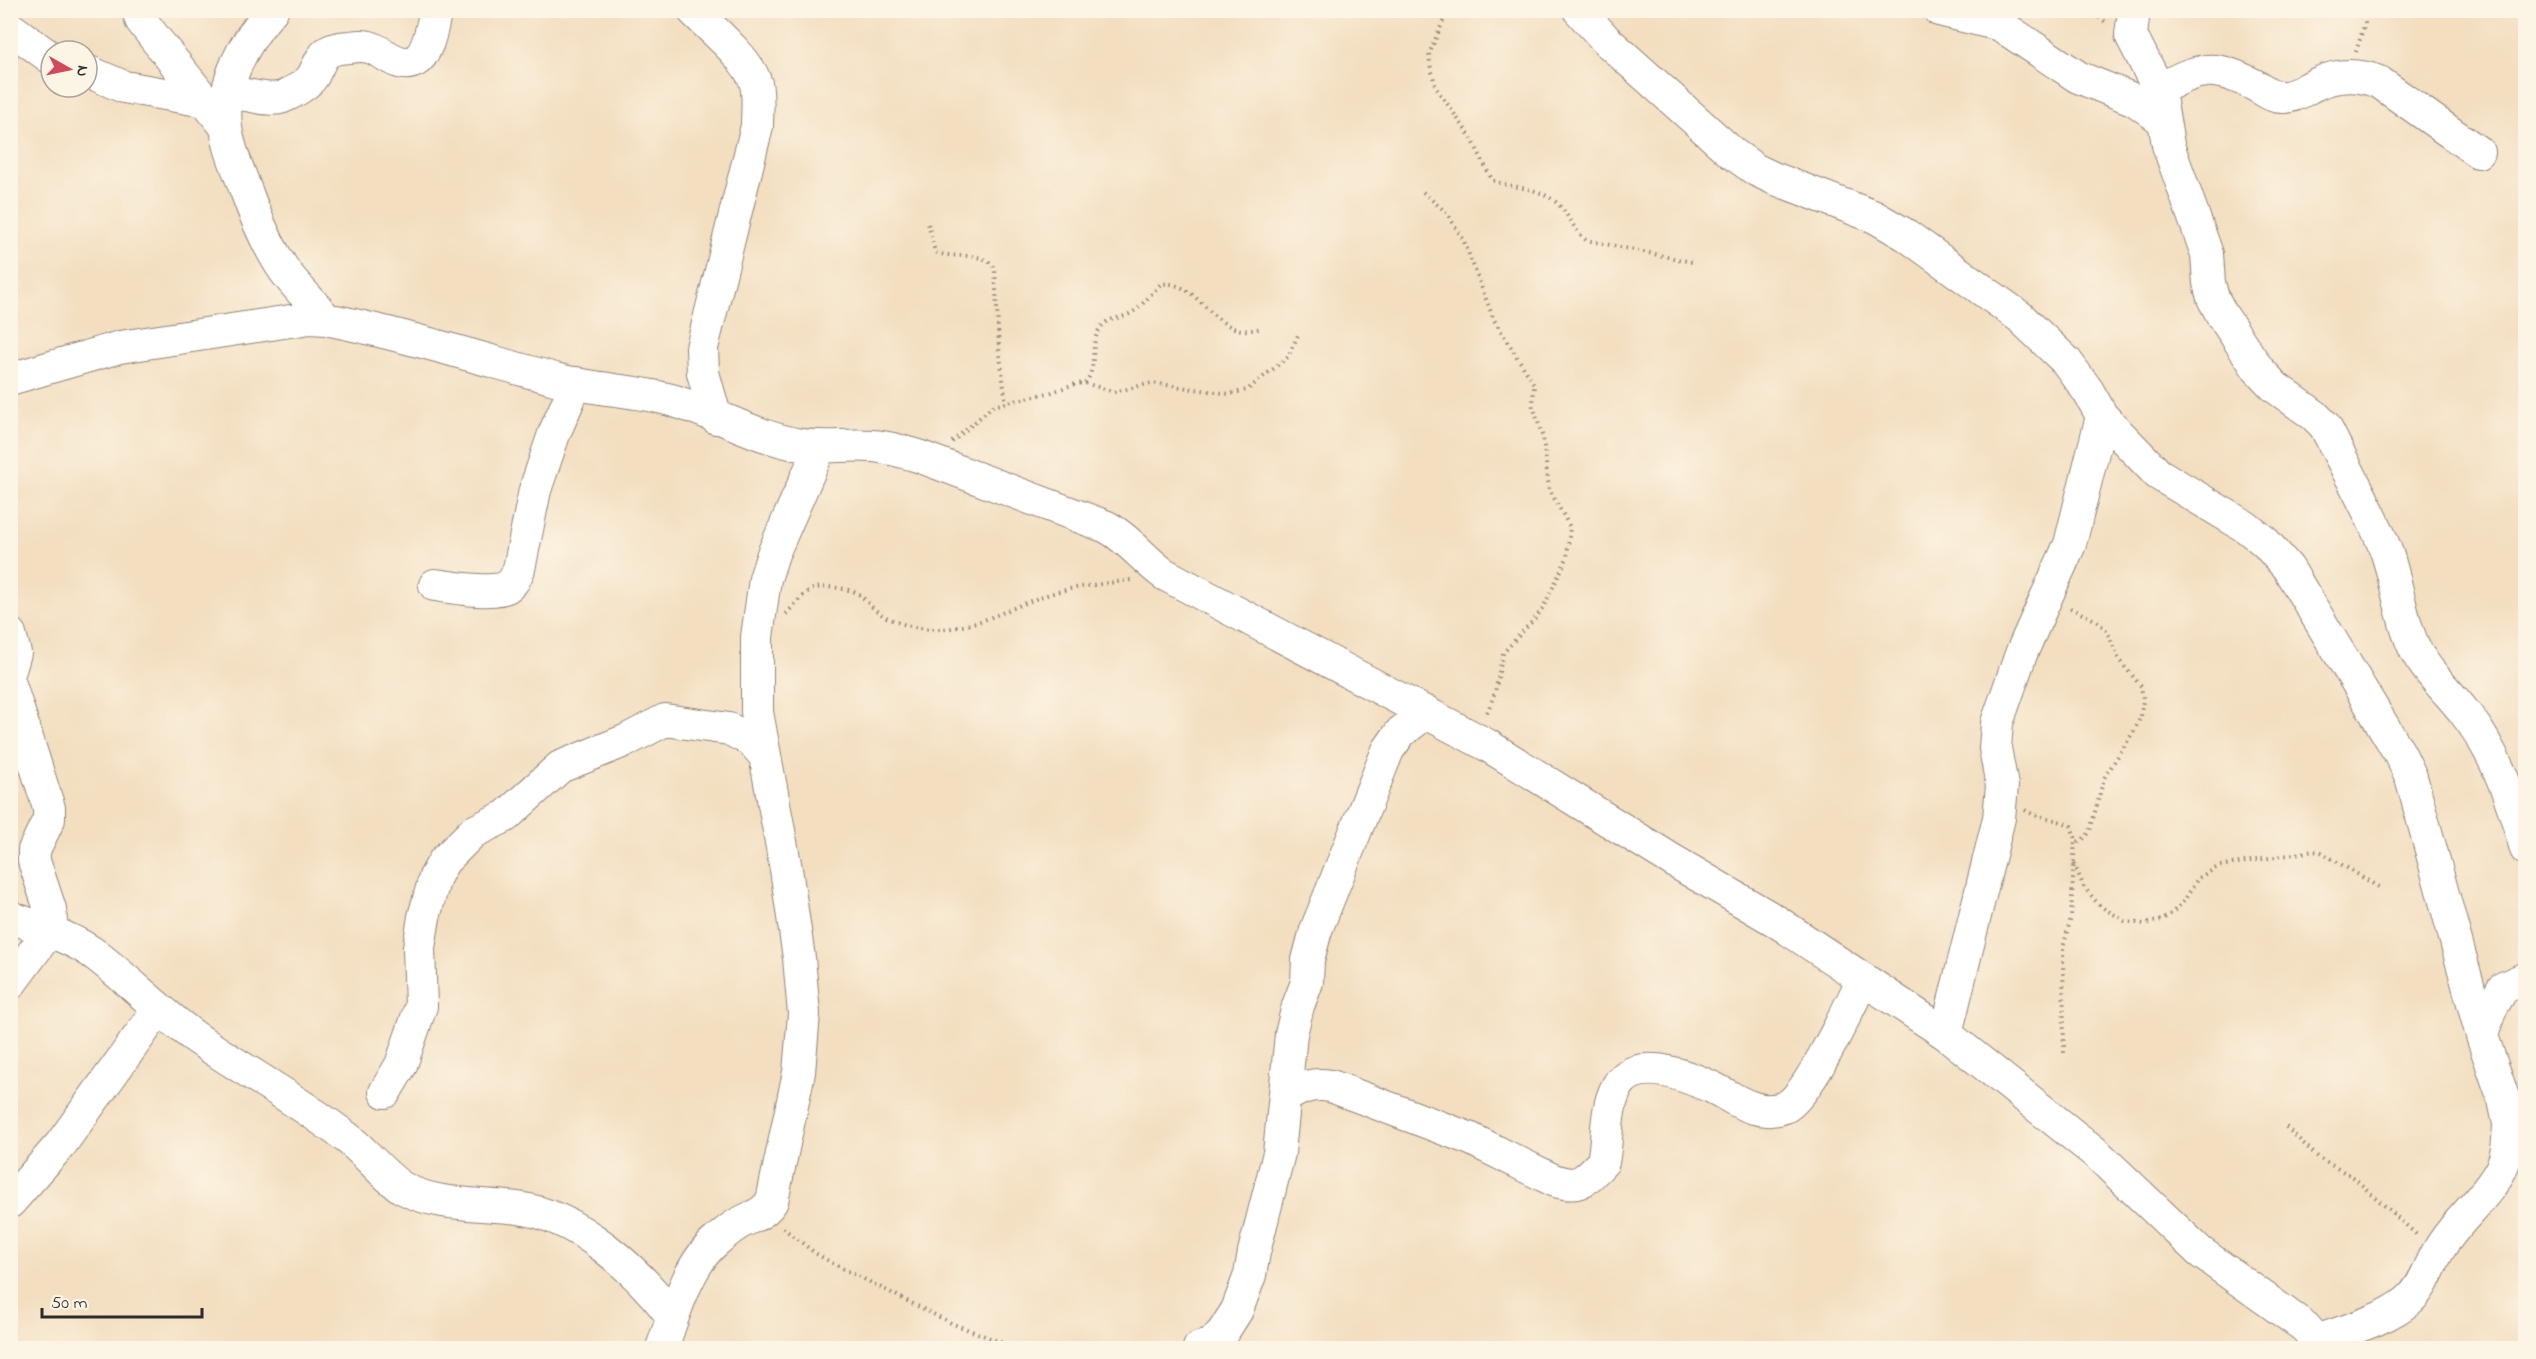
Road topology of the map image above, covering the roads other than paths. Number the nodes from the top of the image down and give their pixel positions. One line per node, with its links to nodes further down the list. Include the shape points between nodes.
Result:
1 (138, 10): 12 (street, via 141,20)
2 (272, 10): 12 (street, via 246,44)
3 (435, 10): 12 (street, via 430,34 417,60 400,63 364,46 338,48 320,59 312,78 283,96 272,99 248,93)
4 (693, 10): 19 (street, via 750,69 758,102 757,126 702,348)
5 (1579, 10): 18 (street, via 1606,40 1732,153 1773,178 1875,217 2020,317 2075,372)
6 (1939, 10): 13 (street, via 2000,25 2078,77 2135,100)
7 (2124, 20): 11 (street)
8 (10, 28): 9 (street)
9 (39, 49)
10 (99, 76): 12 (street, via 124,87)
11 (2159, 90): 13 (street); 14 (street, via 2203,70 2238,76 2279,98 2292,97 2319,82 2365,76)
12 (217, 98): 15 (street, via 236,164 268,244 285,272)
13 (2164, 121): 27 (street, via 2176,169 2207,254 2213,298 2258,369 2325,426 2386,551 2416,652 2487,748 2516,813)
14 (2478, 152)
15 (326, 319): 16 (street, via 310,318 147,342); 17 (street)
16 (10, 379)
17 (576, 383): 19 (street, via 671,400); 21 (street, via 536,490 514,581 495,590)
18 (2102, 416): 34 (street, via 2070,544 2018,662 1997,723 1995,748 2002,786 1999,818); 35 (street, via 2158,474 2246,527 2288,568 2411,777)
19 (716, 418): 20 (street, via 770,437)
20 (820, 447): 25 (street, via 872,446 921,457 1107,526 1164,574); 26 (street, via 765,579 758,637 757,712)
21 (435, 585)
22 (10, 634): 23 (street, via 15,653)
23 (10, 670)
24 (10, 684): 29 (street, via 49,808 49,819 34,850 52,919)
25 (1426, 712): 31 (street, via 1776,921); 37 (street, via 1401,732 1388,750 1316,930 1307,982 1291,1034)
26 (764, 755): 36 (street, via 752,741 729,729 665,720 560,767 507,816 473,832 444,861 435,877 419,948 421,1006 401,1065); 40 (street, via 799,958 804,1014 799,1072 772,1201 766,1209 715,1241 701,1257)
27 (2526, 849)
28 (10, 917): 29 (street)
29 (49, 931): 32 (street); 33 (street, via 96,956)
30 (2526, 978): 35 (street, via 2503,988 2490,1010)
31 (1863, 979): 34 (street); 37 (street, via 1813,1073 1798,1097 1786,1106 1768,1111 1752,1108 1708,1085 1669,1072 1647,1069 1629,1073 1617,1086 1609,1110 1603,1162 1580,1184 1553,1180 1471,1139 1331,1086 1317,1083)
32 (10, 984)
33 (158, 1010): 39 (street, via 60,1144); 40 (street, via 347,1138 401,1187 436,1199 543,1212 567,1222 588,1234 654,1292)
34 (1946, 1034): 41 (street, via 2097,1154 2200,1252 2280,1307)
35 (2482, 1036): 38 (street)
36 (385, 1092)
37 (1285, 1096): 43 (street, via 1279,1153 1246,1290 1223,1332 1212,1344)
38 (2517, 1136): 41 (street, via 2500,1169 2438,1251 2409,1300)
39 (10, 1202)
40 (674, 1317): 42 (street)
41 (2320, 1345)
42 (663, 1348)
43 (1198, 1348)

